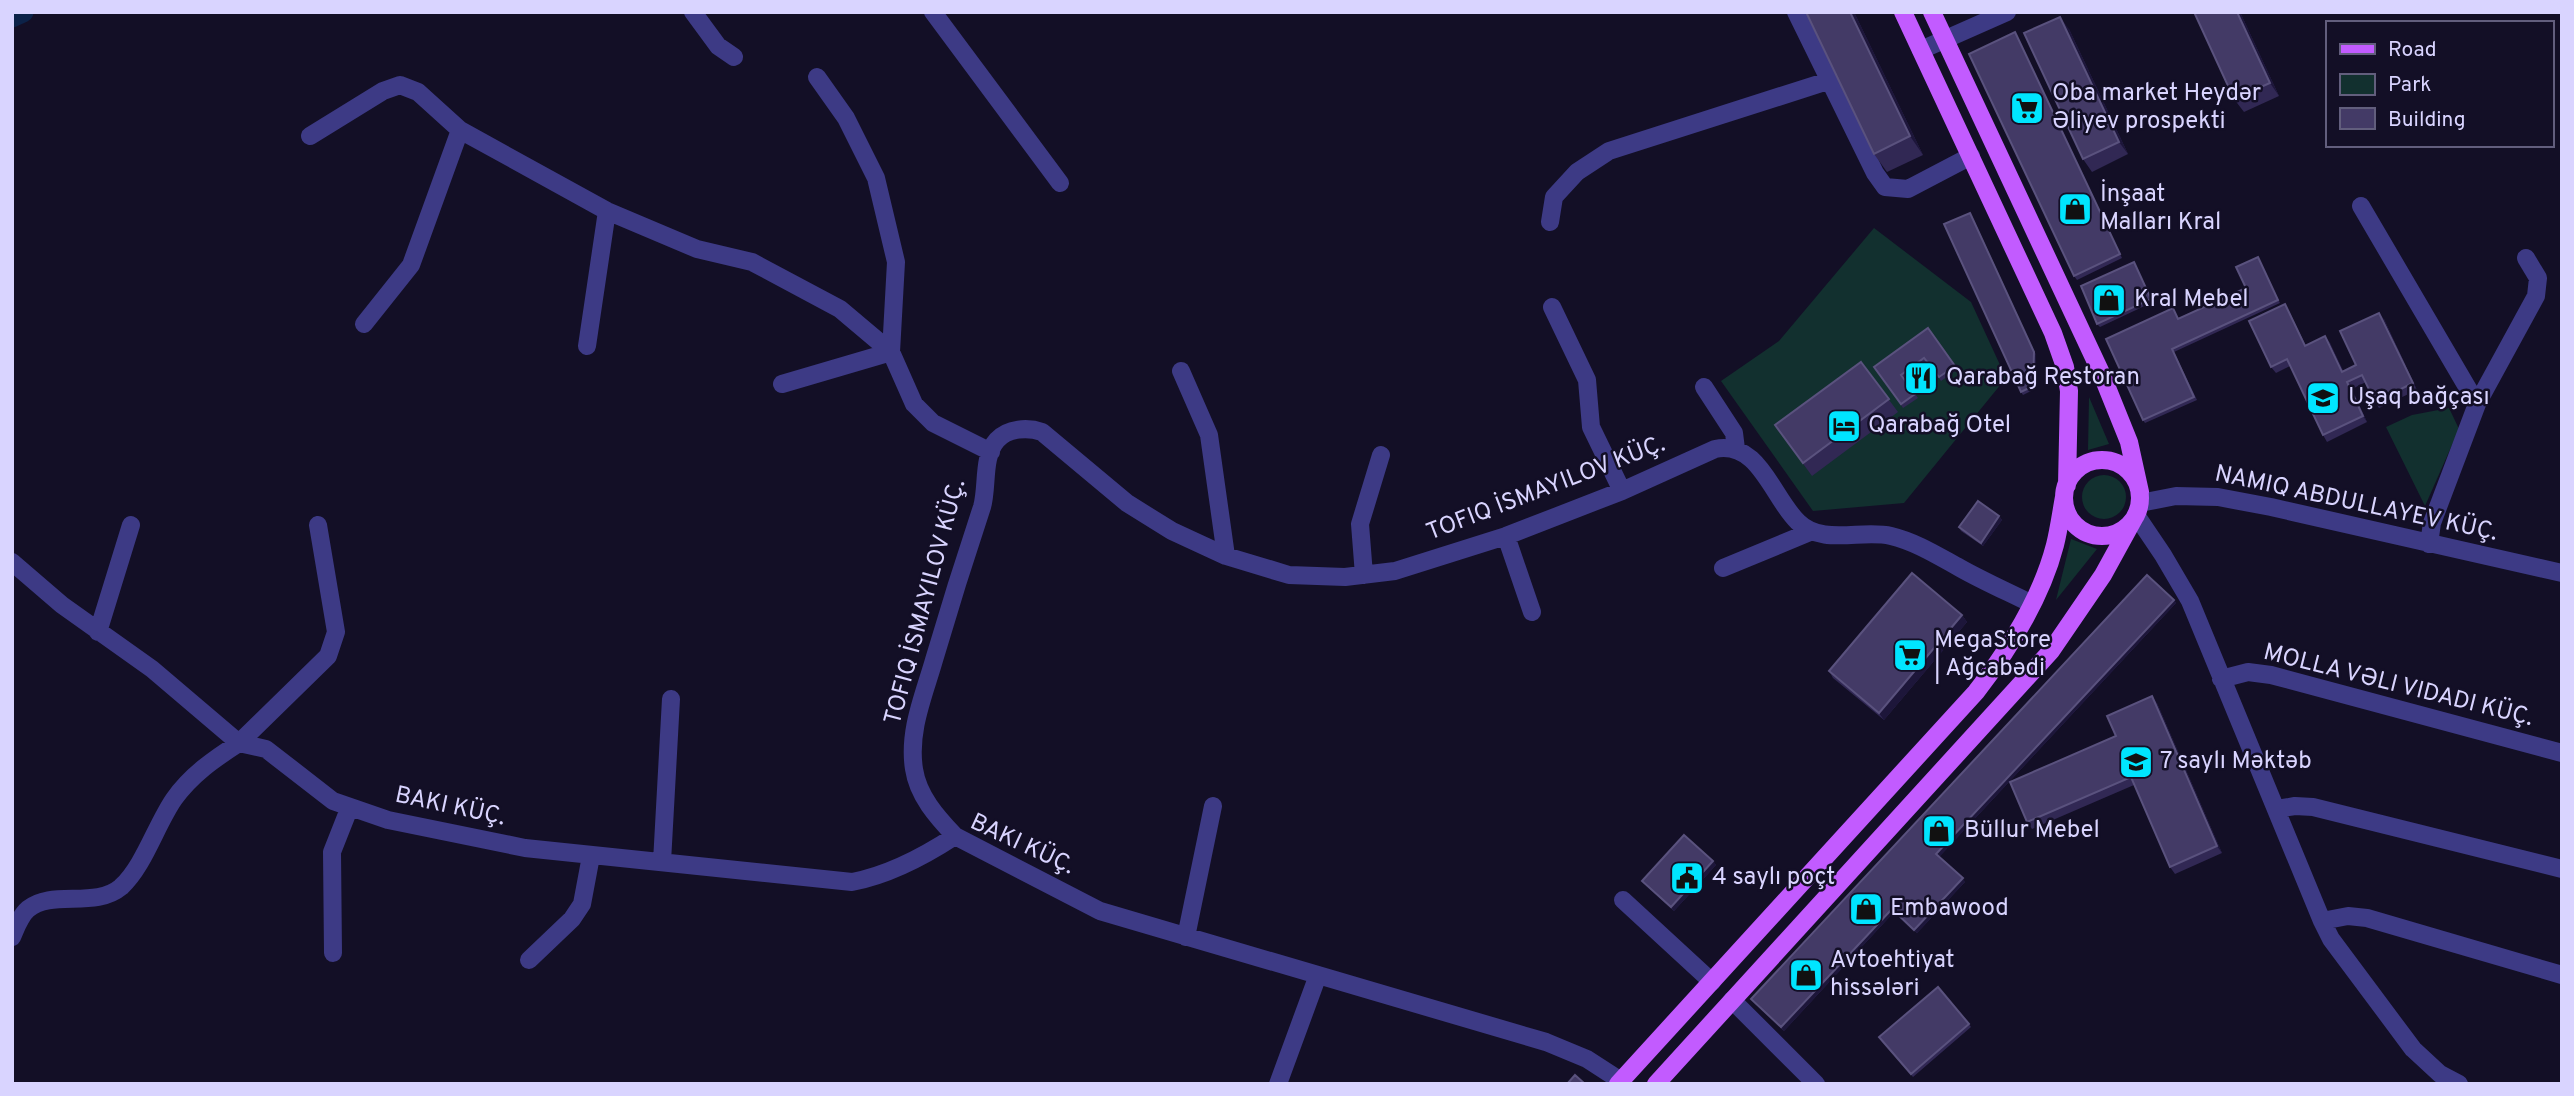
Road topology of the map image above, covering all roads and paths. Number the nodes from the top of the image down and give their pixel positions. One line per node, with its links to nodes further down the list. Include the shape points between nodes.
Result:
1 (693, 12): 9 (street, via 718,46)
2 (933, 12): 15 (street)
3 (1796, 12): 11 (street)
4 (1903, 12): 8 (main road)
5 (1932, 12): 7 (main road)
6 (2007, 12): 7 (street)
7 (1945, 39): 8 (street); 33 (main road, via 2102,374 2129,442)
8 (1921, 50): 14 (main road)
9 (734, 57)
10 (817, 77): 23 (street, via 846,118 876,178 896,262)
11 (1830, 80): 14 (street, via 1885,187 1908,189); 18 (street, via 1609,151 1577,172 1554,197)
12 (460, 130): 13 (street, via 418,92 400,85); 17 (street); 21 (street, via 411,265)
13 (310, 136)
14 (1971, 156): 32 (main road, via 2065,367 2070,419)
15 (1060, 184)
16 (2361, 206): 27 (street)
17 (607, 211): 22 (street); 23 (street, via 697,249 752,262 840,309)
18 (1550, 222)
19 (2526, 258): 27 (street, via 2538,278 2536,296)
20 (1552, 307): 31 (street, via 1587,380 1591,427)
21 (363, 324)
22 (586, 346)
23 (891, 352): 25 (street); 29 (street, via 914,404 933,423)
24 (1181, 371): 39 (street, via 1209,435)
25 (782, 384)
26 (1704, 387): 28 (street, via 1734,433)
27 (2477, 404): 38 (street, via 2432,523)
28 (1736, 449): 31 (street, via 1714,449); 36 (street, via 1755,463 1797,522)
29 (990, 452): 39 (street, via 998,439 1010,432 1025,428 1042,432 1127,503); 54 (street, via 984,500 915,725 914,769 919,788)
30 (1381, 455): 43 (street, via 1360,524)
31 (1622, 491): 37 (street)
32 (2065, 491): 33 (main road, via 2080,467 2101,460 2130,472); 33 (main road, via 2072,521 2093,535 2118,533 2129,525); 44 (main road, via 2054,546)
33 (2139, 503): 38 (street, NAMIQ ABDULLAYEV KÜÇ., via 2176,496 2218,497); 47 (street, via 2190,601); 67 (main road, via 2103,575 2051,651)
34 (131, 525): 46 (street)
35 (318, 525): 49 (street, via 336,632 334,645)
36 (1810, 532): 41 (street); 44 (street, via 1889,535)
37 (1506, 536): 43 (street, via 1395,571); 45 (street)
38 (2429, 544): 42 (street, NAMIQ ABDULLAYEV KÜÇ.)
39 (1226, 556): 43 (street, via 1289,575)
40 (12, 562): 46 (street)
41 (1723, 568)
42 (2562, 573)
43 (1364, 575)
44 (2032, 604): 66 (main road, via 2005,655 1976,692)
45 (1532, 612)
46 (98, 632): 49 (street, via 152,669)
47 (2221, 679): 50 (street, MOLLA VƏLI VIDADI KÜÇ., via 2248,672 2271,675); 53 (street)
48 (671, 699): 56 (street)
49 (239, 743): 52 (street, via 266,750); 60 (street, via 210,761 174,799 130,877 119,888 103,897 39,903 28,909)
50 (2562, 753)
51 (1213, 806): 61 (street)
52 (349, 808): 55 (street, via 525,848); 62 (street, via 332,852)
53 (2277, 809): 57 (street, via 2313,807); 59 (street)
54 (955, 836): 56 (street, via 899,868 852,882); 61 (street, via 1100,911)
55 (591, 856): 56 (street); 63 (street, via 582,904)
56 (662, 862)
57 (2562, 869)
58 (1623, 900): 66 (street)
59 (2322, 921): 65 (street, via 2367,918); 72 (street, via 2413,1049 2440,1074)
60 (12, 937)
61 (1186, 937): 64 (street)
62 (333, 953)
63 (529, 960)
64 (1318, 975): 68 (street, via 1546,1042 1587,1059); 69 (street)
65 (2562, 975)
66 (1712, 982): 67 (main road); 68 (main road)
67 (1732, 1000): 70 (main road); 71 (street)
68 (1619, 1083)
69 (1278, 1084)
70 (1656, 1084)
71 (1816, 1084)
72 (2459, 1084)

